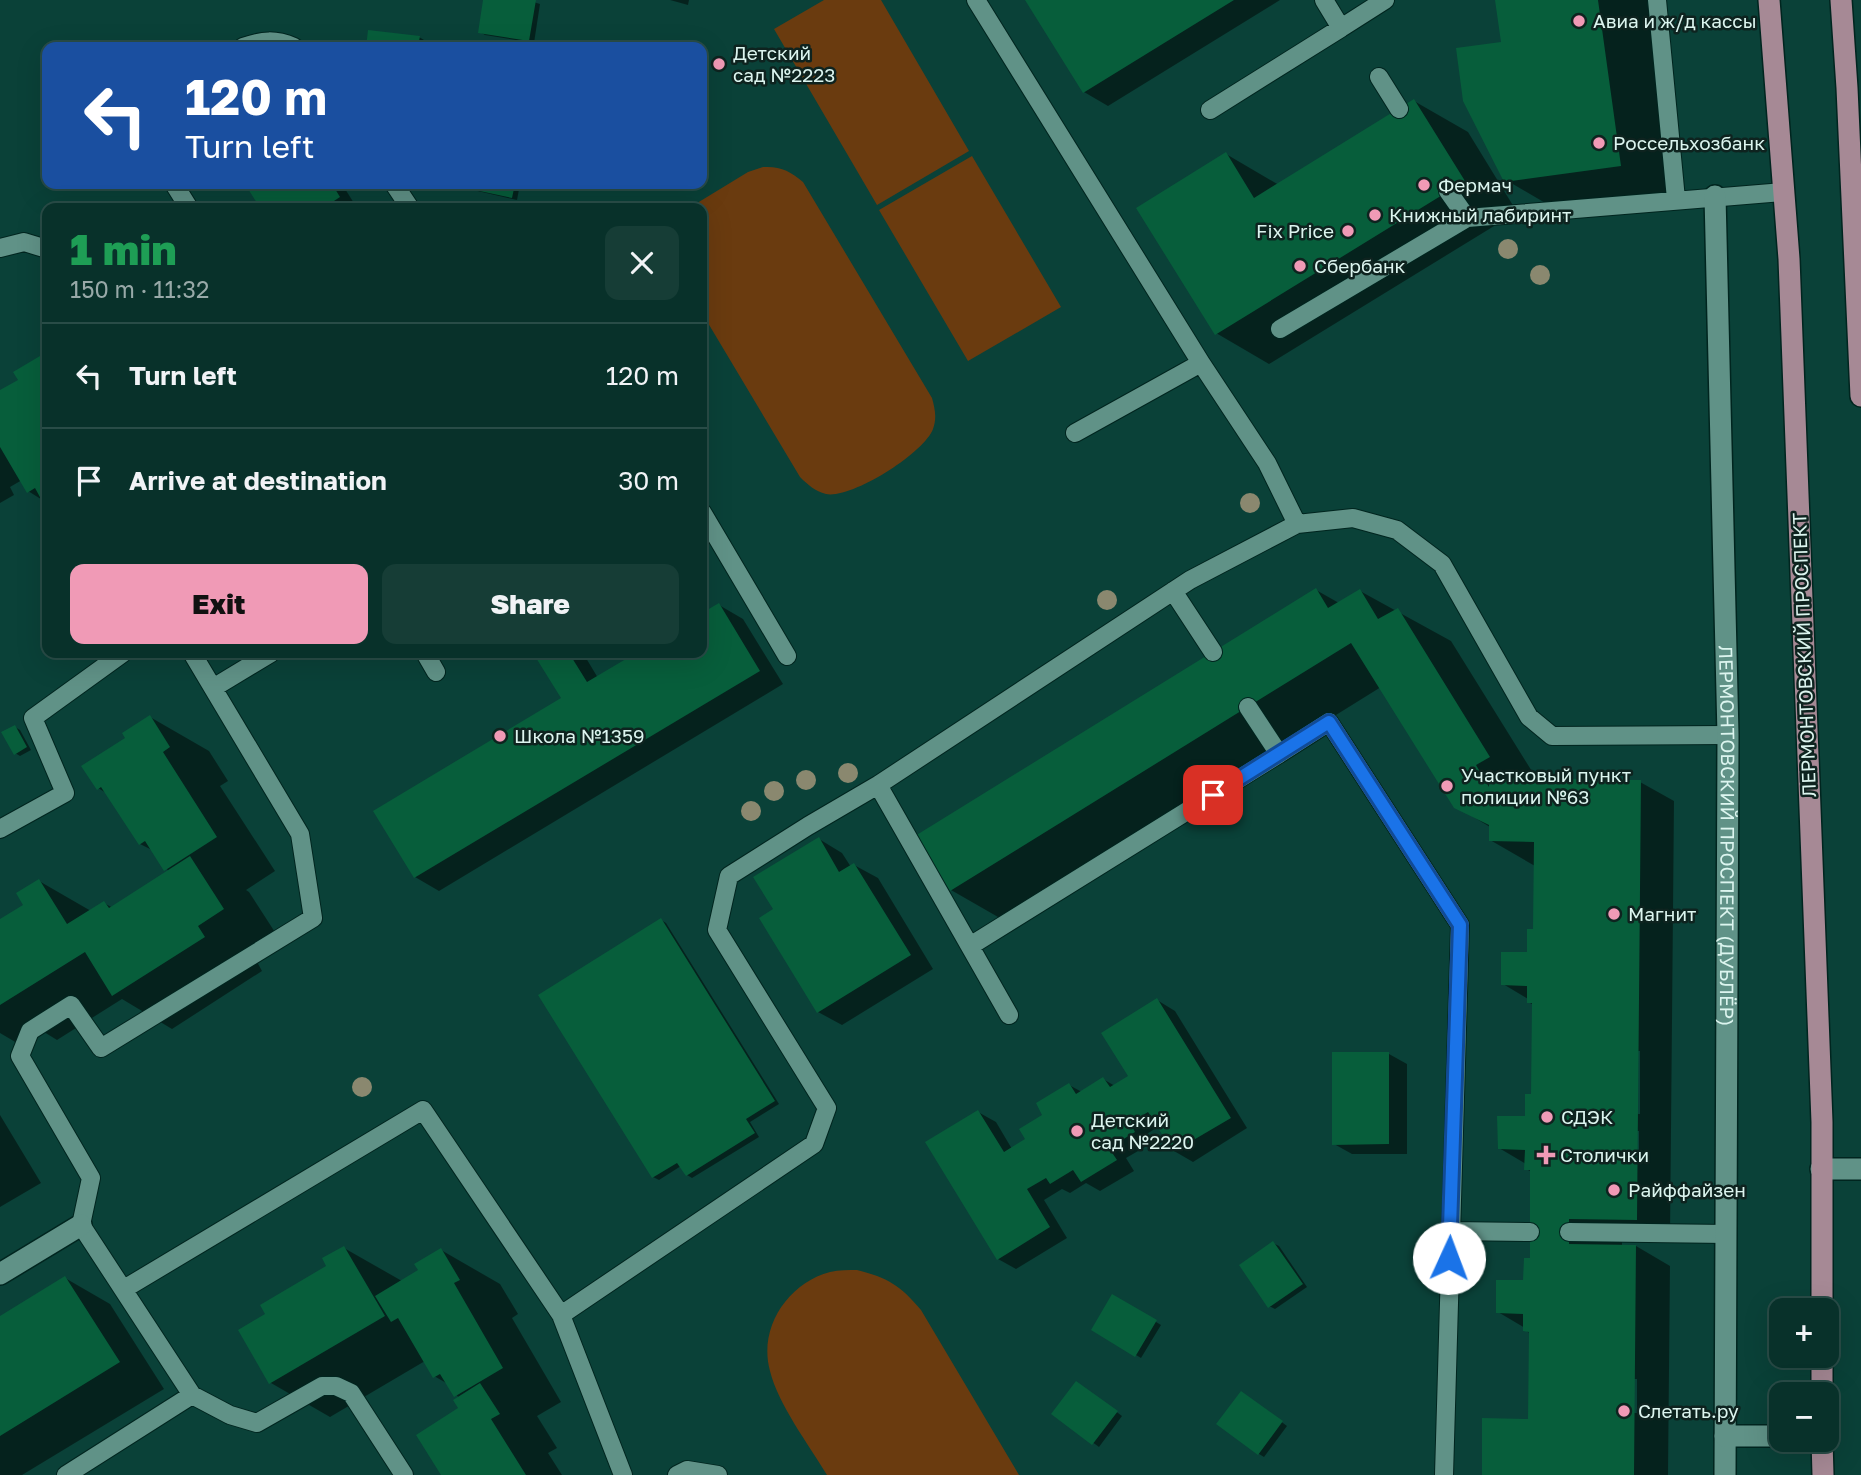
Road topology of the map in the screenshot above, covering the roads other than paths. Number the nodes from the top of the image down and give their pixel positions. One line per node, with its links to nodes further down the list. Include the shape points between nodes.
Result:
1 (976, 0): 22 (lane)
2 (1324, 0): 7 (lane)
3 (1385, 0): 7 (lane)
4 (1657, 0): 17 (lane)
5 (1769, 0): 15 (main road, ЛЕРМОНТОВСКИЙ ПРОСПЕКТ)
6 (1841, 0): 11 (main road)
7 (1340, 28): 13 (lane)
8 (259, 42): 9 (lane)
9 (282, 42)
10 (1379, 77): 12 (lane)
11 (1854, 87): 23 (main road)
12 (1399, 109)
13 (1210, 110)
14 (1448, 191): 18 (lane)
15 (1784, 192): 16 (lane); 43 (main road, ЛЕРМОНТОВСКИЙ ПРОСПЕКТ)
16 (1715, 196): 17 (lane); 37 (street, ЛЕРМОНТОВСКИЙ ПРОСПЕКТ (ДУБЛЁР))
17 (1676, 199): 18 (lane)
18 (1467, 218): 21 (lane)
19 (42, 247): 20 (lane, via 24,242)
20 (0, 248)
21 (1280, 329)
22 (1201, 363): 24 (lane); 26 (lane, via 1267,463)
23 (1861, 396)
24 (1075, 433)
25 (707, 520): 29 (lane)
26 (1297, 524): 27 (lane); 37 (lane, via 1353,518 1397,530 1442,564 1529,717 1552,736)
27 (1174, 591): 28 (lane); 39 (lane)
28 (1213, 652)
29 (787, 656)
30 (116, 658): 40 (lane, via 33,718 65,793)
31 (195, 658): 35 (lane)
32 (263, 658): 35 (lane)
33 (428, 658): 34 (lane)
34 (436, 671)
35 (213, 688): 45 (lane, via 300,834 313,918 101,1048 71,1005 30,1031 20,1056 91,1178)
36 (1248, 707): 38 (lane)
37 (1728, 735): 49 (street, ЛЕРМОНТОВСКИЙ ПРОСПЕКТ (ДУБЛЁР))
38 (1279, 754): 41 (lane); 46 (lane, via 1329,722 1460,925)
39 (878, 785): 41 (lane); 53 (lane, via 729,876 717,930 827,1108 814,1144)
40 (0, 829)
41 (970, 946): 42 (lane)
42 (1009, 1015)
43 (1821, 1169): 44 (street); 52 (main road, ЛЕРМОНТОВСКИЙ ПРОСПЕКТ)
44 (1861, 1169)
45 (81, 1226): 50 (street); 51 (lane)
46 (1450, 1231): 47 (lane); 63 (lane)
47 (1530, 1232)
48 (1569, 1232): 49 (lane)
49 (1727, 1234): 56 (street, ЛЕРМОНТОВСКИЙ ПРОСПЕКТ (ДУБЛЁР))
50 (0, 1274)
51 (124, 1289): 53 (lane, via 422,1110); 54 (lane)
52 (1822, 1298)
53 (561, 1315): 60 (lane)
54 (192, 1395): 58 (lane); 59 (lane, via 257,1423 322,1386 336,1386 351,1393)
55 (1769, 1436): 56 (street)
56 (1725, 1437): 64 (street, ЛЕРМОНТОВСКИЙ ПРОСПЕКТ (ДУБЛЁР))
57 (1822, 1452): 65 (main road)
58 (66, 1475)
59 (404, 1475)
60 (623, 1475)
61 (677, 1475): 62 (lane, via 687,1470)
62 (718, 1475)
63 (1444, 1475)
64 (1725, 1475)
65 (1823, 1475)

